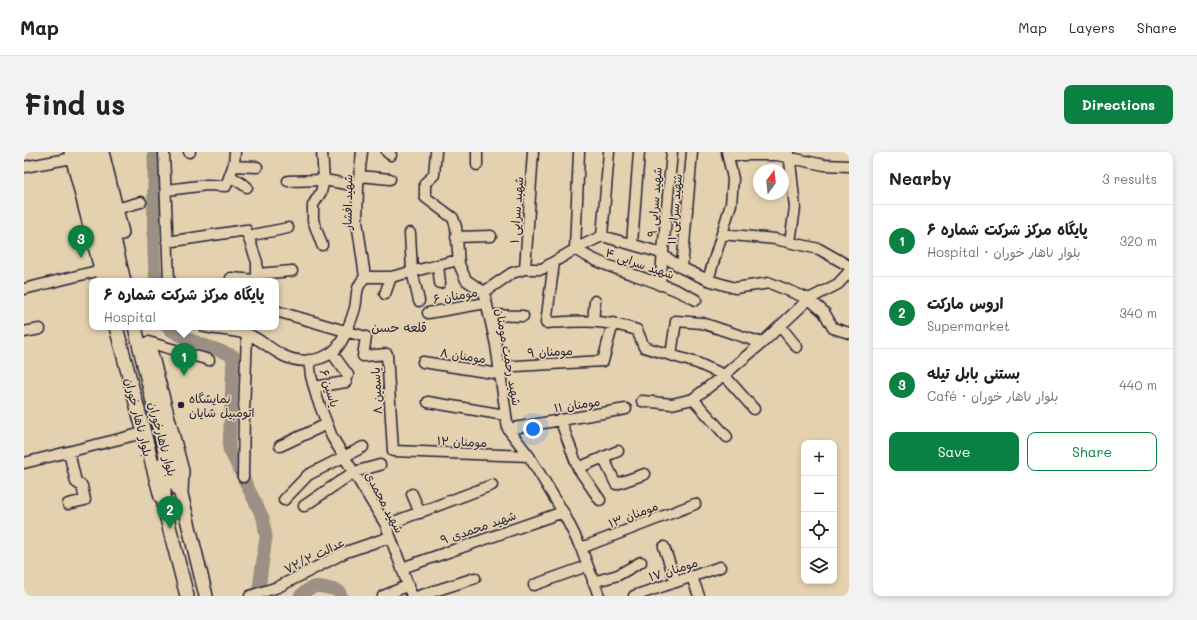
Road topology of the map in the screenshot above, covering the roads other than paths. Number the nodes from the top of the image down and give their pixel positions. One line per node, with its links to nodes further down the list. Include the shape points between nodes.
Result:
1 (93, 152): 58 (main road)
2 (102, 152): 31 (main road)
3 (164, 152): 29 (street)
4 (235, 152): 19 (street)
5 (322, 152): 25 (street)
6 (362, 152): 27 (street, شهید افشار)
7 (436, 152): 38 (street, via 434,175 425,183 425,197 453,218)
8 (477, 152): 18 (street)
9 (533, 152): 50 (street, شهید سرایی ۱)
10 (579, 152): 43 (street)
11 (609, 152): 37 (street)
12 (639, 152): 41 (street)
13 (672, 152): 44 (street, شهید سرایی ۹)
14 (692, 152): 49 (street, شهید سرایی ۱۱)
15 (75, 154): 21 (street); 54 (main road); 57 (main road)
16 (728, 154): 17 (street); 35 (street, via 733,179 731,204)
17 (789, 155): 20 (street, via 824,165); 40 (street, via 795,208)
18 (477, 165)
19 (233, 166): 22 (street); 23 (street)
20 (849, 166)
21 (24, 167)
22 (257, 167)
23 (230, 176): 28 (street); 29 (street, via 226,186 207,185)
24 (390, 179): 27 (street)
25 (324, 180): 26 (street); 27 (street); 42 (street, via 321,192 313,205 312,220)
26 (288, 181)
27 (359, 181): 55 (street, شهید افشار, via 357,221)
28 (247, 187)
29 (167, 190): 39 (street)
30 (141, 202): 31 (street)
31 (116, 209): 59 (main road)
32 (288, 228): 33 (street)
33 (247, 233): 39 (street); 62 (street, via 257,262)
34 (410, 233): 52 (street)
35 (722, 234): 40 (street); 63 (street)
36 (491, 236): 38 (street)
37 (602, 236): 41 (street); 43 (street)
38 (456, 237): 45 (street)
39 (167, 242): 60 (street)
40 (790, 242): 48 (street, via 819,249)
41 (632, 244): 44 (street)
42 (322, 245)
43 (575, 249): 46 (street); 65 (street, شهید سرایی ۴, via 589,258)
44 (663, 254): 49 (street); 65 (street, شهید سرایی ۹)
45 (458, 260): 47 (street); 67 (street, via 466,280)
46 (554, 262): 50 (street, via 542,269); 78 (street, via 546,322)
47 (438, 265): 52 (street); 64 (street)
48 (849, 266)
49 (682, 268): 63 (street)
50 (525, 269): 67 (street, via 512,273)
51 (292, 271): 62 (street)
52 (412, 271): 56 (street); 71 (street)
53 (849, 272): 69 (street, via 838,284)
54 (103, 276): 66 (street)
55 (365, 277): 56 (street); 88 (street, via 356,291 355,307)
56 (391, 277): 68 (street)
57 (113, 278)
58 (123, 278)
59 (132, 278)
60 (169, 278)
61 (231, 278): 62 (street)
62 (257, 278)
63 (708, 280): 69 (street, via 735,288 770,283)
64 (440, 283)
65 (660, 285): 70 (street, شهید سرایی ۴, via 678,289)
66 (26, 286)
67 (484, 292): 73 (street, شهید رحمت مومنان)
68 (385, 294)
69 (809, 299): 81 (street); 90 (street, via 824,312 833,328)
70 (696, 300)
71 (419, 301)
72 (595, 301): 78 (street)
73 (486, 302): 75 (street, مومنان ۶); 76 (street, شهید رحمت مومنان)
74 (279, 312): 88 (street)
75 (428, 313)
76 (489, 315): 77 (street); 100 (street, شهید رحمت مومنان)
77 (523, 316)
78 (593, 321): 79 (street)
79 (613, 323): 96 (street, via 637,330 644,347); 100 (street, مومنان ۹, via 603,361)
80 (849, 324): 90 (street)
81 (780, 326): 93 (street); 94 (street)
82 (40, 329): 89 (street)
83 (117, 330): 112 (main road, بلوار ناهار خوران)
84 (127, 330): 136 (main road, بلوار ناهارخوران, via 164,475)
85 (136, 330): 129 (main road, بلوار ناهارخوران, via 170,473)
86 (145, 330): 92 (main road)
87 (223, 330): 91 (street)
88 (346, 331): 95 (street); 116 (street, یاسمین ۸, via 366,337 363,356 387,354)
89 (24, 332)
90 (845, 332)
91 (247, 334): 98 (street, via 284,356 301,361); 127 (street)
92 (148, 342): 97 (street); 129 (main road, via 182,471)
93 (762, 343): 96 (street, via 702,323 676,321); 101 (street)
94 (797, 347)
95 (332, 353): 98 (street); 102 (street, via 347,378)
96 (671, 355): 101 (street)
97 (209, 360)
98 (309, 360): 102 (street, یاسین ۶)
99 (423, 362): 100 (street, مومنان ۸)
100 (499, 370): 108 (street, شهید رحمت مومنان)
101 (724, 375): 103 (street); 107 (street)
102 (314, 387): 110 (street, یاسین ۶)
103 (693, 399): 105 (street, via 672,404); 113 (street)
104 (428, 402): 108 (street)
105 (642, 402)
106 (626, 409): 109 (street, مومنان ۱۱)
107 (754, 409)
108 (505, 414): 111 (street, شهید رحمت مومنان)
109 (560, 419): 111 (street, مومنان ۱۱); 124 (street)
110 (327, 424): 114 (street); 119 (street, شهید محمدی)
111 (508, 429): 120 (street, شهید رحمت مومنان)
112 (143, 433): 118 (street); 136 (main road, بلوار ناهار خوران)
113 (726, 437)
114 (280, 446)
115 (363, 447): 119 (street)
116 (393, 451): 120 (street, مومنان ۱۲)
117 (618, 451): 121 (street)
118 (69, 452): 122 (street); 133 (street, via 76,482 82,486 85,500)
119 (343, 456): 125 (street, شهید محمدی); 131 (street, via 308,475)
120 (529, 456): 137 (street, شهید رحمت مومنان)
121 (603, 457): 124 (street); 126 (street, via 616,484)
122 (24, 463)
123 (380, 466): 125 (street)
124 (578, 468): 132 (street)
125 (354, 472): 135 (street); 139 (street, شهید محمدی)
126 (645, 474)
127 (243, 477)
128 (492, 485): 138 (street)
129 (181, 494): 154 (main road, بلوار ناهارخوران)
130 (412, 494): 138 (street)
131 (284, 500)
132 (600, 500)
133 (68, 504)
134 (695, 504): 142 (street, مومنان ۱۳)
135 (304, 506)
136 (164, 507): 153 (main road, بلوار ناهارخوران)
137 (563, 512): 142 (street, شهید رحمت مومنان); 146 (street, ۹ شهید محمدی)
138 (420, 513): 139 (street)
139 (386, 525): 140 (street, شهید محمدی)
140 (390, 537): 146 (street, شهید محمدی); 155 (street, عدالت ۷۲/۲, via 346,552 278,587)
141 (664, 547): 150 (street)
142 (581, 548): 144 (street, شهید رحمت مومنان)
143 (641, 562): 149 (street, via 618,575)
144 (586, 566): 149 (street, شهید رحمت مومنان); 152 (street)
145 (720, 567): 147 (street, مومنان ۱۷)
146 (402, 568): 151 (street, شهید محمدی)
147 (692, 577): 150 (street, مومنان ۱۷); 161 (street)
148 (475, 578): 158 (street)
149 (593, 582): 159 (street, شهید رحمت مومنان)
150 (676, 582): 160 (street, مومنان ۱۷)
151 (409, 585): 156 (street); 157 (street, شهید محمدی)
152 (534, 585)
153 (188, 596)
154 (206, 596)
155 (250, 596)
156 (383, 596)
157 (412, 596)
158 (419, 596)
159 (597, 596)
160 (634, 596)
161 (699, 596)

